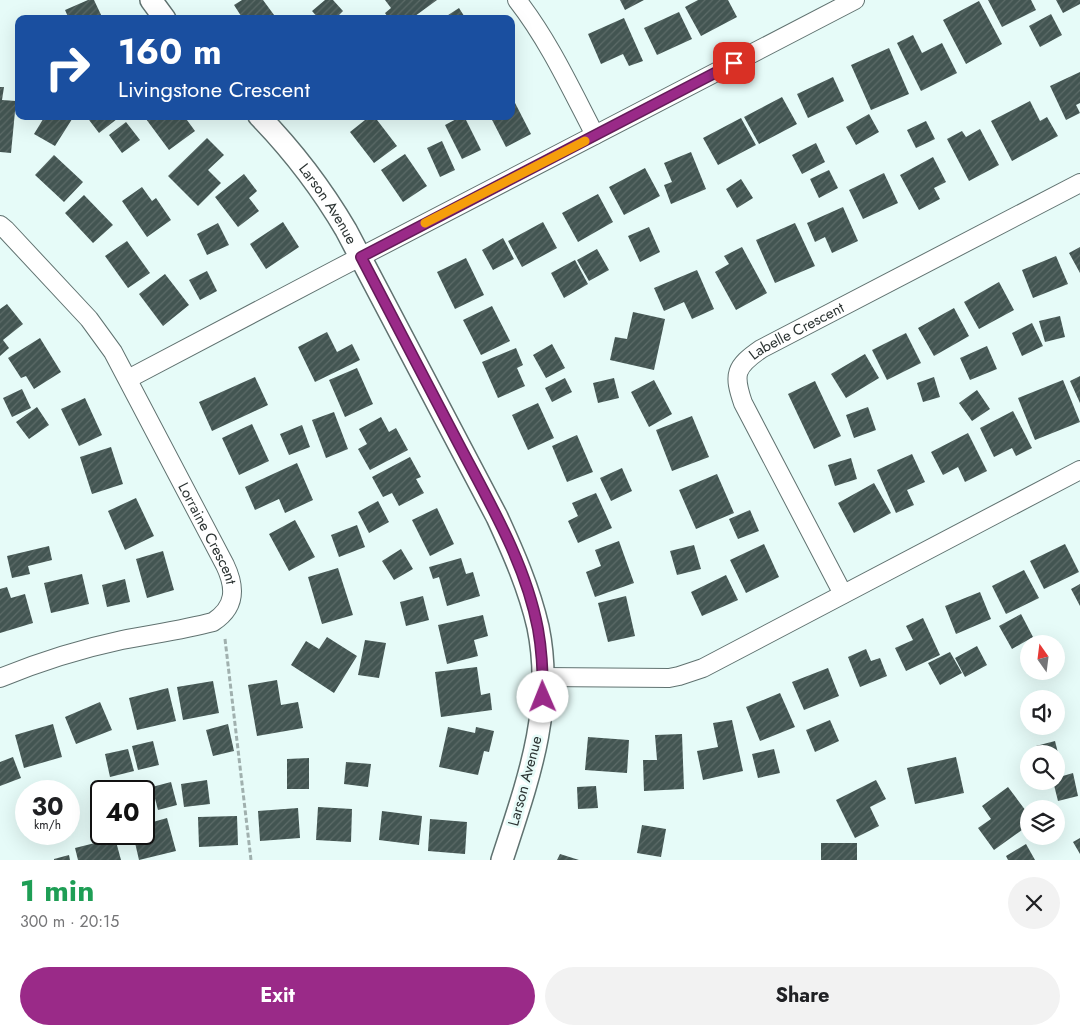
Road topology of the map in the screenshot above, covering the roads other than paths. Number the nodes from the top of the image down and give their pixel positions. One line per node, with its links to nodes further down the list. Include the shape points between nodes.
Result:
1 (151, 0): 4 (street)
2 (517, 0): 6 (street, via 544,37)
3 (855, 0): 6 (street)
4 (162, 15)
5 (263, 120): 9 (street, Larson Avenue, via 308,174 340,219)
6 (596, 135): 9 (street)
7 (1080, 183): 12 (street, Labelle Crescent, via 760,349 741,365 738,382 743,404)
8 (0, 225): 10 (street, Lorraine Crescent, via 98,330)
9 (361, 257): 10 (street); 13 (street, Larson Avenue, via 518,565 532,604)
10 (128, 379): 14 (street, Lorraine Crescent, via 230,576 233,595 228,608 213,622 120,640 54,658)
11 (1080, 470): 12 (street)
12 (842, 594): 13 (street, via 703,668 679,676)
13 (543, 677): 15 (street, Larson Avenue, via 533,760)
14 (0, 678)
15 (502, 860)

